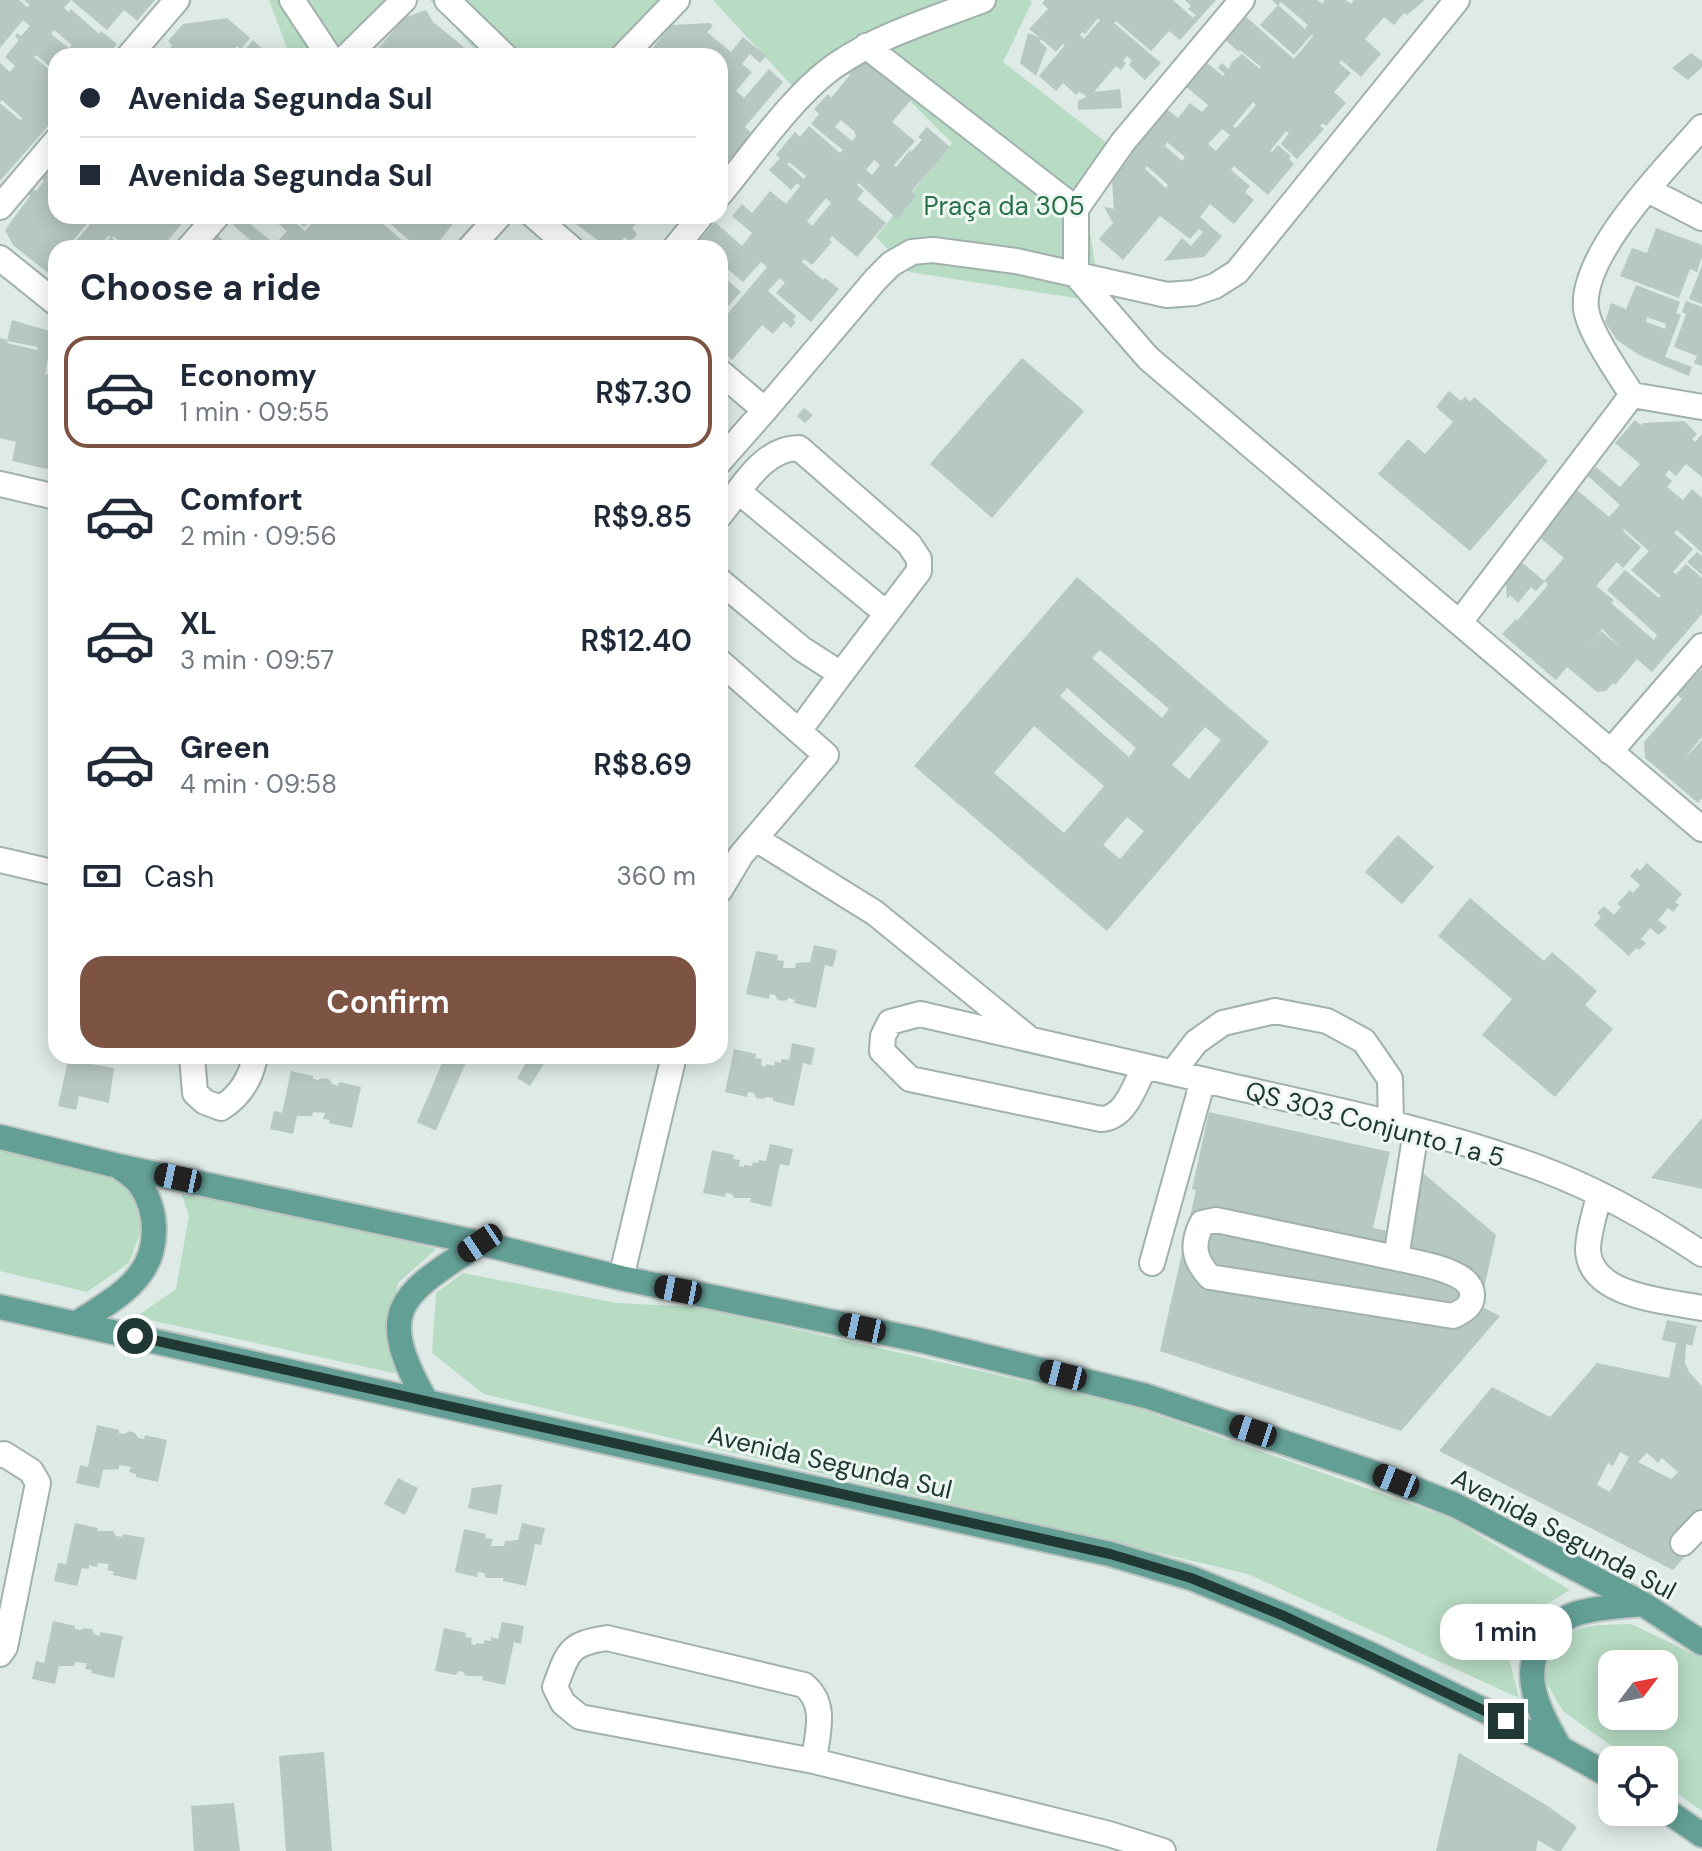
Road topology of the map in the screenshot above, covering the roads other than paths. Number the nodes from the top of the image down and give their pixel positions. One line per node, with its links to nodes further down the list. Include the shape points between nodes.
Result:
1 (177, 0): 10 (street)
2 (292, 0): 11 (street)
3 (404, 0): 12 (street)
4 (447, 0): 13 (street)
5 (677, 0): 14 (street)
6 (983, 0): 9 (street)
7 (1242, 0): 20 (street, via 1123,142)
8 (1457, 0): 31 (street, via 1237,272 1194,293 1167,295)
9 (866, 46): 17 (street, via 802,96); 20 (street)
10 (136, 48)
11 (324, 48)
12 (355, 48)
13 (497, 48)
14 (631, 48)
15 (1702, 127): 18 (street)
16 (48, 150): 19 (street)
17 (728, 184)
18 (1648, 190): 21 (street); 34 (street, via 1597,261 1587,285 1586,311)
19 (0, 207)
20 (1076, 209): 31 (street)
21 (1702, 218)
22 (210, 224): 26 (street)
23 (492, 224): 27 (street)
24 (543, 224): 28 (street)
25 (694, 224): 29 (street)
26 (196, 240)
27 (477, 240)
28 (562, 240)
29 (682, 240)
30 (0, 258): 32 (street)
31 (1076, 275): 36 (street, via 961,252 912,252 876,279); 44 (street, via 1148,358)
32 (48, 297)
33 (728, 379): 36 (street)
34 (1632, 395): 35 (street); 44 (street)
35 (1702, 407)
36 (765, 410): 37 (street)
37 (728, 452)
38 (0, 484): 40 (street)
39 (739, 492): 41 (street); 43 (street); 43 (street, via 765,460 799,448 909,544 919,559 919,571)
40 (48, 495)
41 (728, 505)
42 (728, 588): 47 (street)
43 (886, 613): 47 (street)
44 (1460, 622): 49 (street)
45 (1702, 646): 49 (street)
46 (728, 669): 48 (street)
47 (841, 674): 48 (street)
48 (799, 731): 51 (street, via 826,755)
49 (1610, 752): 50 (street)
50 (1702, 829)
51 (756, 839): 54 (street); 55 (street, via 875,913)
52 (0, 860): 53 (street)
53 (48, 871)
54 (728, 874)
55 (1031, 1040): 59 (street, QS 303 Conjunto 1 a 5); 59 (street, QS 303 Conjunto 1 a 5, via 920,1014 890,1022 882,1051 910,1079 1101,1119 1109,1119 1125,1105)
56 (193, 1064): 57 (street, via 195,1093 221,1108 238,1097)
57 (254, 1064)
58 (672, 1064): 71 (street)
59 (1145, 1066): 60 (street, QS 303 Conjunto 1 a 5)
60 (1173, 1072): 61 (street, QS 303 Conjunto 1 a 5); 62 (street, via 1196,1042 1223,1023 1275,1011 1327,1021 1364,1041 1390,1079)
61 (1203, 1080): 62 (street, QS 303 Conjunto 1 a 5); 70 (street)
62 (1391, 1124): 63 (street, QS 303 Conjunto 1 a 5)
63 (1416, 1131): 66 (street, QS 303 Conjunto 1 a 5, via 1542,1169); 69 (street)
64 (0, 1137): 65 (main road, Avenida Segunda Sul)
65 (118, 1166): 67 (main road, Avenida Segunda Sul); 74 (main road, via 141,1185 153,1219 153,1251 140,1275)
66 (1599, 1194): 68 (street, QS 303 Conjunto 1 a 5); 73 (street, via 1588,1249 1604,1279 1619,1291)
67 (480, 1243): 71 (main road, Avenida Segunda Sul); 75 (main road, via 416,1287 401,1308 398,1337 406,1366)
68 (1702, 1254)
69 (1396, 1258): 69 (street, via 1454,1273 1472,1289 1472,1302 1453,1316 1210,1277 1194,1250 1202,1223 1216,1220)
70 (1152, 1263)
71 (621, 1278): 79 (main road, Avenida Segunda Sul, via 924,1341 1146,1396 1455,1505)
72 (0, 1307): 74 (main road, Avenida Segunda Sul)
73 (1702, 1308)
74 (77, 1323): 75 (main road, Avenida Segunda Sul)
75 (426, 1401): 82 (main road, Avenida Segunda Sul, via 1110,1554 1191,1578 1372,1655)
76 (0, 1455): 81 (street, via 31,1471 38,1483)
77 (1702, 1523): 78 (street)
78 (1683, 1543)
79 (1643, 1604): 80 (main road, Avenida Segunda Sul); 82 (main road, via 1578,1613 1552,1626 1534,1652 1531,1679 1538,1709)
80 (1702, 1643)
81 (0, 1654)
82 (1560, 1748): 84 (main road, Avenida Segunda Sul)
83 (814, 1761): 83 (street, via 580,1717 563,1703 555,1687 574,1649 582,1642 607,1638 791,1681 813,1692 820,1706); 87 (street)
84 (1598, 1769)
85 (1678, 1819): 86 (main road)
86 (1702, 1835)
87 (1107, 1842): 88 (street)
88 (1163, 1851)

